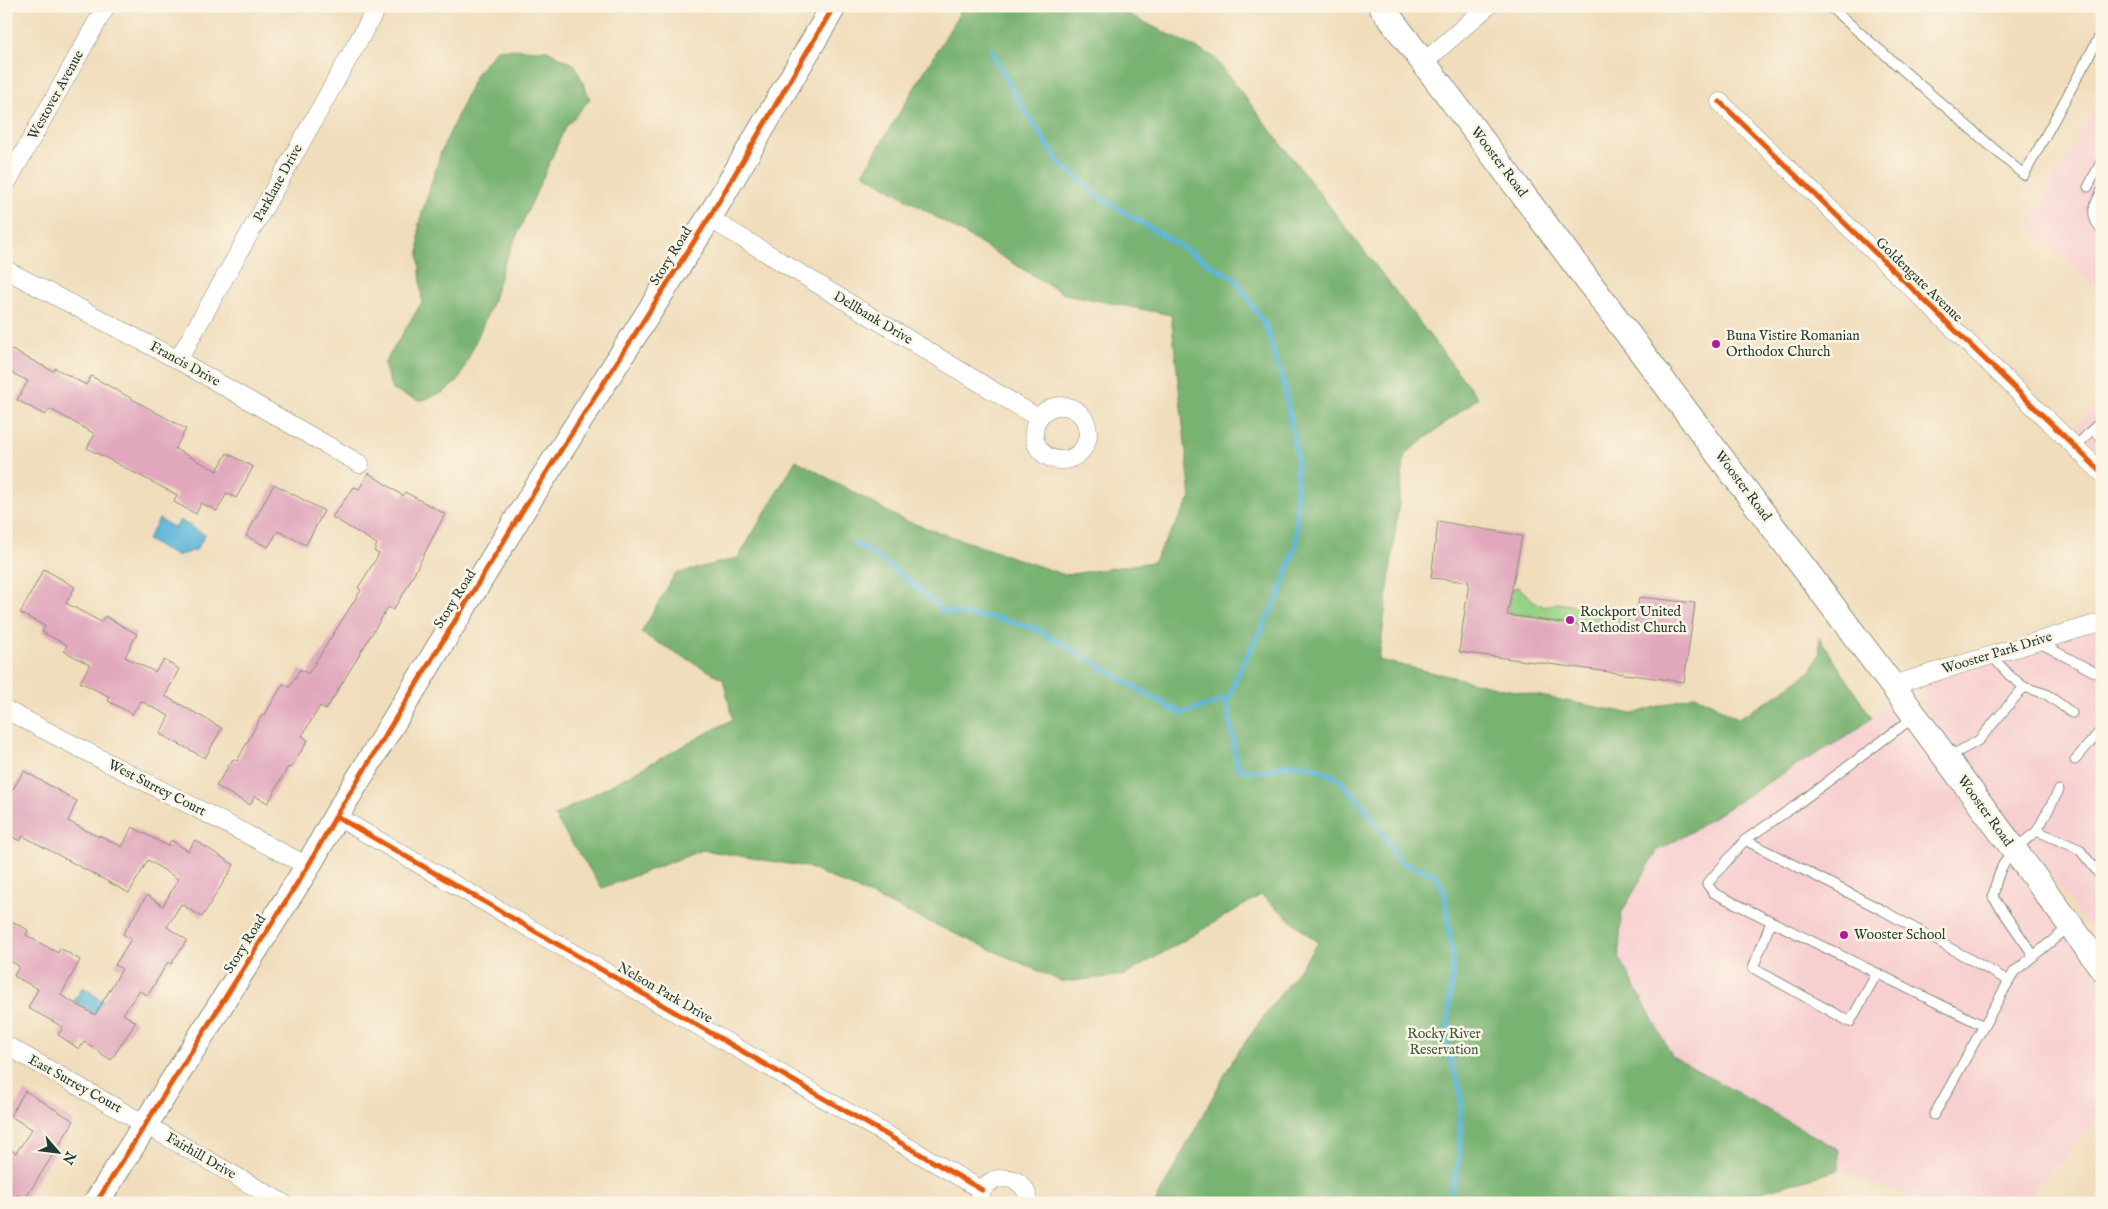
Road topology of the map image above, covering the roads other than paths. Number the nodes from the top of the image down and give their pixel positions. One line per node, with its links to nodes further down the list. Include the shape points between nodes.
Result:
1 (106, 6): 11 (street, Westover Avenue)
2 (378, 6): 17 (street, Parklane Drive)
3 (834, 6): 14 (street, Story Road)
4 (1381, 6): 8 (street, Wooster Road)
5 (1488, 6): 8 (street)
6 (1830, 6): 7 (lane, via 2024,175)
7 (2102, 32)
8 (1424, 62): 29 (street, Wooster Road)
9 (1720, 102): 22 (street, Goldengate Avenue)
10 (2102, 160): 12 (lane)
11 (6, 184)
12 (2088, 188)
13 (2102, 191): 15 (lane, via 2093,208 2095,223)
14 (708, 218): 18 (street, Dellbank Drive); 38 (street, Story Road, via 524,508)
15 (2102, 231)
16 (6, 270): 17 (street, Francis Drive)
17 (178, 360): 23 (street, Francis Drive)
18 (1038, 418)
19 (2102, 420): 20 (lane)
20 (2093, 430): 21 (lane); 22 (lane)
21 (2102, 438)
22 (2075, 447): 24 (street, Goldengate Avenue)
23 (360, 464)
24 (2102, 473)
25 (2102, 622): 26 (street, Wooster Park Drive)
26 (2036, 642): 27 (street, Wooster Park Drive); 28 (lane)
27 (1991, 655): 29 (street, Wooster Park Drive); 30 (lane, via 2008,675)
28 (2102, 676)
29 (1892, 685): 33 (street, Wooster Road)
30 (2024, 687): 32 (lane, via 2046,694); 35 (lane, via 1979,740)
31 (6, 710): 43 (street, West Surrey Court)
32 (2072, 713)
33 (1915, 716): 35 (street, Wooster Road); 40 (lane)
34 (2102, 729): 36 (lane)
35 (1947, 758): 41 (street, Wooster Road)
36 (2075, 760)
37 (2059, 790): 39 (lane)
38 (336, 816): 43 (street, Story Road); 56 (street, Nelson Park Drive)
39 (2037, 831): 41 (lane); 44 (lane, via 2079,849)
40 (1745, 840): 46 (lane, via 1707,884 1714,893); 51 (lane, via 1882,910)
41 (2014, 849): 47 (street, Wooster Road); 48 (lane, via 1997,875 1994,897)
42 (2102, 860): 44 (lane)
43 (308, 866): 55 (street, Story Road)
44 (2096, 870): 45 (lane)
45 (2102, 879)
46 (1772, 922): 50 (lane); 50 (lane, via 1754,968 1850,1022)
47 (2070, 926): 48 (lane); 49 (street, Wooster Road)
48 (2034, 956): 51 (lane, via 2014,972)
49 (2102, 968)
50 (1877, 974): 52 (lane)
51 (2009, 981): 52 (lane)
52 (1984, 1026): 54 (lane)
53 (6, 1045): 55 (street, East Surrey Court)
54 (1934, 1115)
55 (144, 1124): 57 (street, Story Road); 58 (street, Fairhill Drive)
56 (981, 1196): 59 (street, via 994,1179 1009,1178 1022,1186)
57 (96, 1203)
58 (283, 1203)
59 (1028, 1203)

